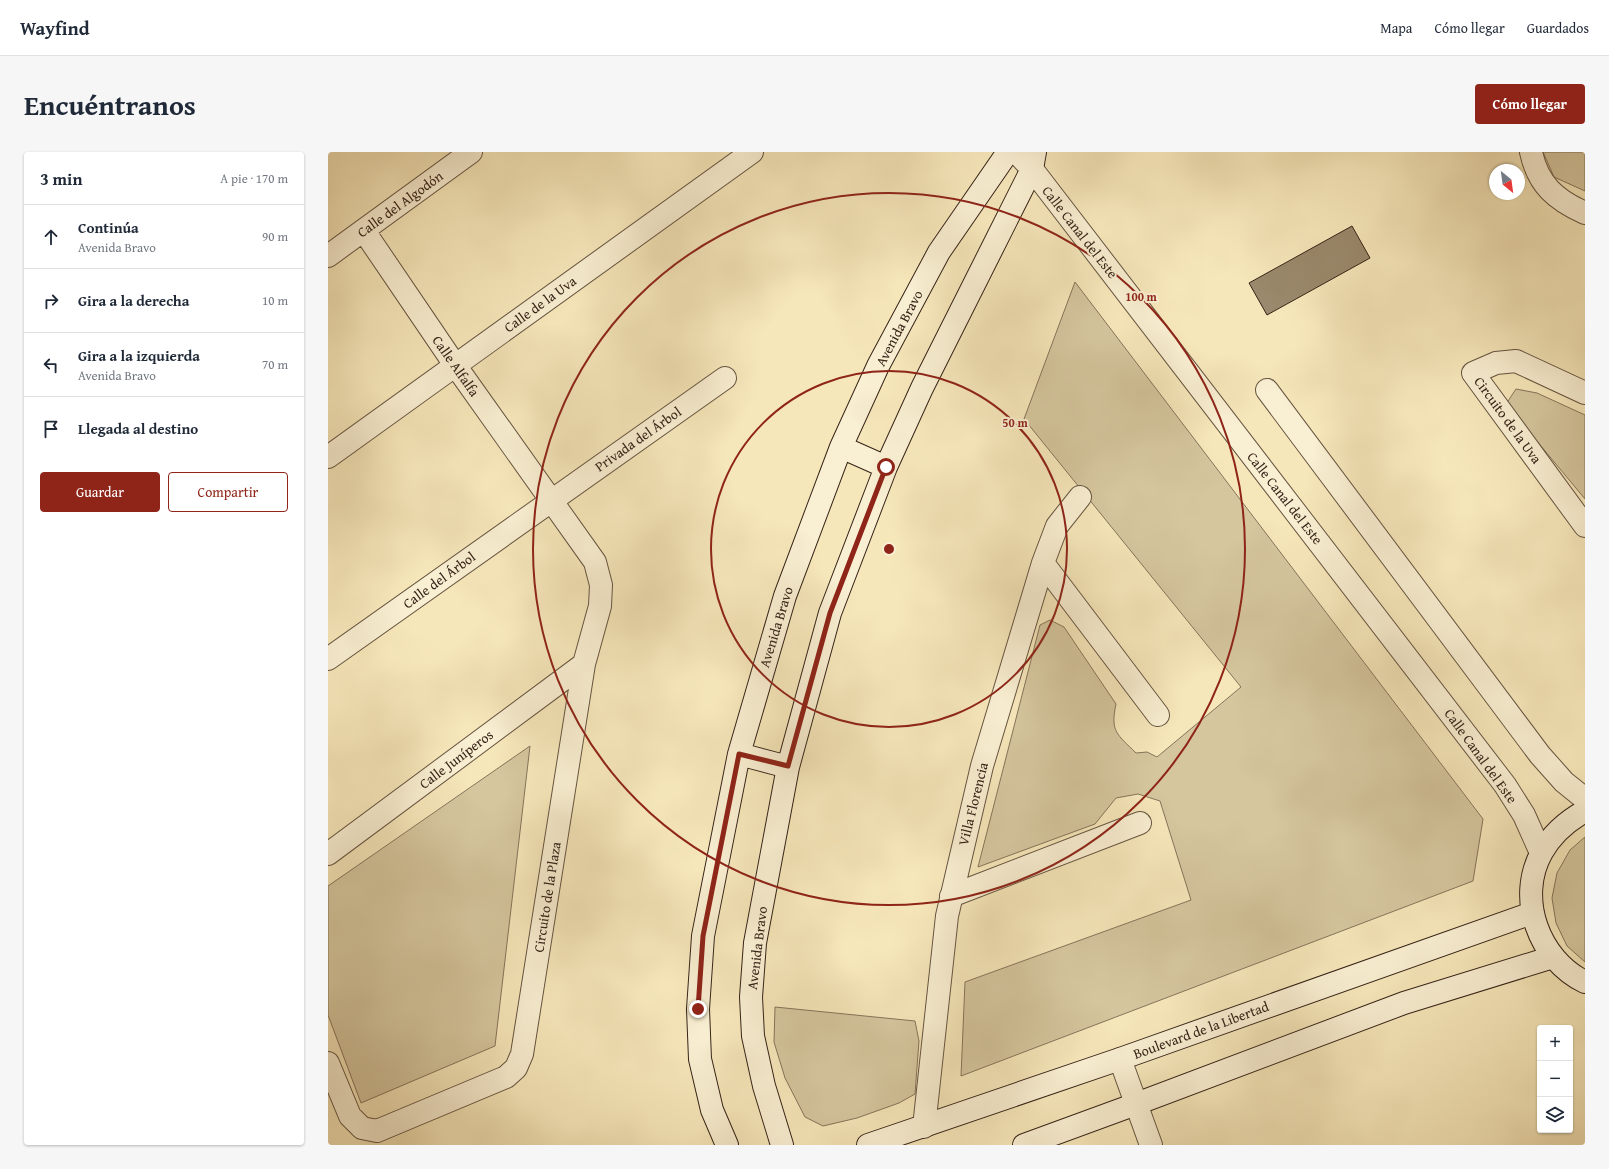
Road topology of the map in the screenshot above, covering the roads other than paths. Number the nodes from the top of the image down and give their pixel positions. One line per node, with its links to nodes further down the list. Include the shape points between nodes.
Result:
1 (471, 152): 8 (street, Calle del Algodón)
2 (752, 152): 10 (street, Calle de la Uva)
3 (1008, 152): 14 (street, Avenida Bravo, via 939,252 878,366)
4 (1016, 152): 6 (street, Calle Canal del Este)
5 (1531, 152): 7 (street, via 1542,180 1554,194 1566,204)
6 (1034, 160): 16 (street, Avenida Bravo); 29 (street, Calle Canal del Este, via 1505,785 1524,815)
7 (1585, 213)
8 (364, 231): 9 (street, Calle del Algodón); 10 (street, Calle Alfalfa)
9 (328, 256)
10 (455, 365): 15 (street, Calle de la Uva); 18 (street, Calle Alfalfa)
11 (725, 378): 18 (street, Privada del Árbol)
12 (1267, 390): 26 (street, via 1540,754 1564,782)
13 (1585, 393): 19 (street, Circuito de la Uva, via 1516,361 1496,363 1473,373)
14 (841, 447): 16 (street); 24 (street, Avenida Bravo, via 785,596)
15 (328, 457)
16 (886, 467): 25 (street, Avenida Bravo, via 830,613)
17 (1080, 497): 20 (street, Villa Florencia, via 1057,526)
18 (551, 500): 21 (street, Calle del Árbol); 22 (street, Circuito de la Plaza, via 595,562 601,585 600,606)
19 (1585, 526)
20 (1043, 563): 23 (street); 31 (street, Villa Florencia, via 982,766)
21 (328, 659)
22 (584, 664): 30 (street, Calle Juníperos); 36 (street, Circuito de la Plaza, via 522,1054 516,1068 506,1077 378,1131 362,1128 350,1116)
23 (1158, 715)
24 (739, 754): 25 (street); 39 (street, Avenida Bravo, via 703,936 698,1009 700,1059 712,1110)
25 (788, 766): 40 (street, Avenida Bravo, via 755,943 750,997 753,1036 764,1086)
26 (1585, 799)
27 (1585, 810): 29 (street, via 1554,834)
28 (1140, 823): 31 (street)
29 (1541, 853): 32 (street, via 1534,872 1531,892)
30 (328, 854)
31 (951, 896): 38 (street, Villa Florencia, via 934,1021)
32 (1532, 913): 33 (street, via 1540,936); 35 (street, Boulevard de la Libertad)
33 (1552, 957): 34 (street, via 1574,977); 37 (street, via 1404,1003)
34 (1585, 982)
35 (1120, 1059): 37 (street); 38 (street, Boulevard de la Libertad)
36 (328, 1063)
37 (1136, 1104): 42 (street); 43 (street)
38 (924, 1127): 41 (street, Boulevard de la Libertad)
39 (727, 1145)
40 (782, 1145)
41 (868, 1145)
42 (1024, 1145)
43 (1151, 1145)

